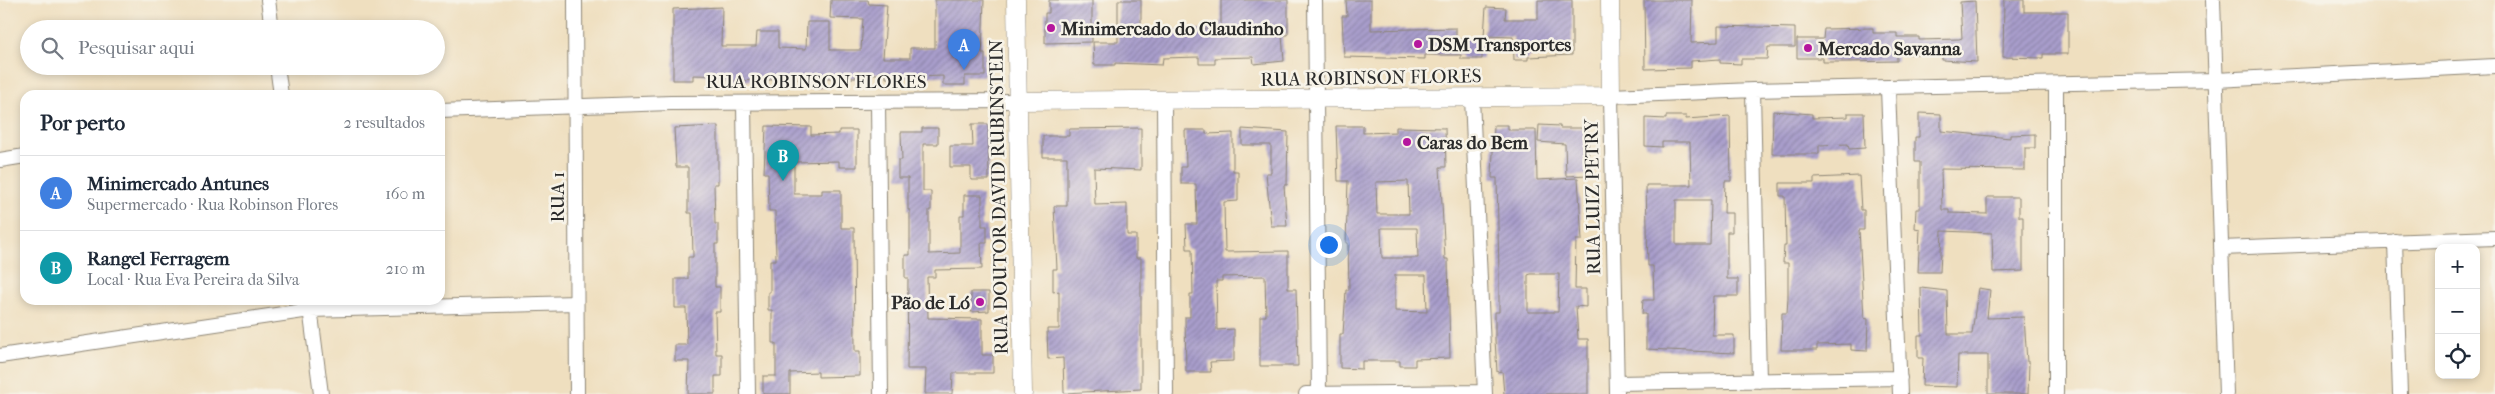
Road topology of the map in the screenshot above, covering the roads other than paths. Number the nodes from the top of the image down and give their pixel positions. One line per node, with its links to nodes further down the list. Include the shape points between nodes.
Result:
1 (268, 0): 7 (street)
2 (575, 0): 22 (street, RUA 1)
3 (1016, 0): 18 (street, RUA DOUTOR DAVID RUBINSTEIN)
4 (1315, 0): 16 (street)
5 (1610, 0): 15 (street, RUA LUIZ PETRY)
6 (2213, 0): 10 (street)
7 (271, 20)
8 (2495, 66): 10 (street, RUA ROBINSON FLORES)
9 (278, 75): 13 (street)
10 (2216, 80): 11 (street, RUA ROBINSON FLORES); 28 (street)
11 (2056, 84): 12 (street, RUA ROBINSON FLORES); 46 (street)
12 (1888, 89): 14 (street, RUA ROBINSON FLORES); 33 (street)
13 (280, 90)
14 (1752, 90): 15 (street, RUA ROBINSON FLORES); 34 (street)
15 (1611, 96): 17 (street, RUA ROBINSON FLORES); 35 (street, RUA LUIZ PETRY)
16 (1315, 98): 17 (street, RUA ROBINSON FLORES); 19 (street, RUA ROBINSON FLORES); 44 (street)
17 (1472, 98): 36 (street)
18 (1018, 101): 19 (street, RUA ROBINSON FLORES); 20 (street, RUA ROBINSON FLORES); 41 (street, RUA DOUTOR DAVID RUBINSTEIN)
19 (1164, 101): 42 (street)
20 (878, 102): 21 (street, RUA ROBINSON FLORES); 40 (street)
21 (744, 104): 22 (street, RUA ROBINSON FLORES); 39 (street)
22 (575, 106): 23 (street, RUA ROBINSON FLORES); 29 (street, RUA 1)
23 (445, 111)
24 (20, 157): 25 (street)
25 (0, 160)
26 (2495, 238): 27 (street)
27 (2395, 241): 28 (street); 48 (street)
28 (2221, 248): 47 (street)
29 (576, 303): 30 (street); 38 (street, RUA 1)
30 (445, 304)
31 (309, 305): 32 (street); 37 (street)
32 (0, 356)
33 (1900, 378): 34 (street); 45 (street)
34 (1759, 381): 35 (street)
35 (1617, 388)
36 (1485, 393): 44 (street)
37 (321, 394)
38 (577, 394)
39 (748, 394)
40 (881, 394)
41 (1022, 394)
42 (1166, 394)
43 (1306, 394): 44 (street)
44 (1319, 394)
45 (1900, 394)
46 (2056, 394)
47 (2226, 394)
48 (2400, 394)

